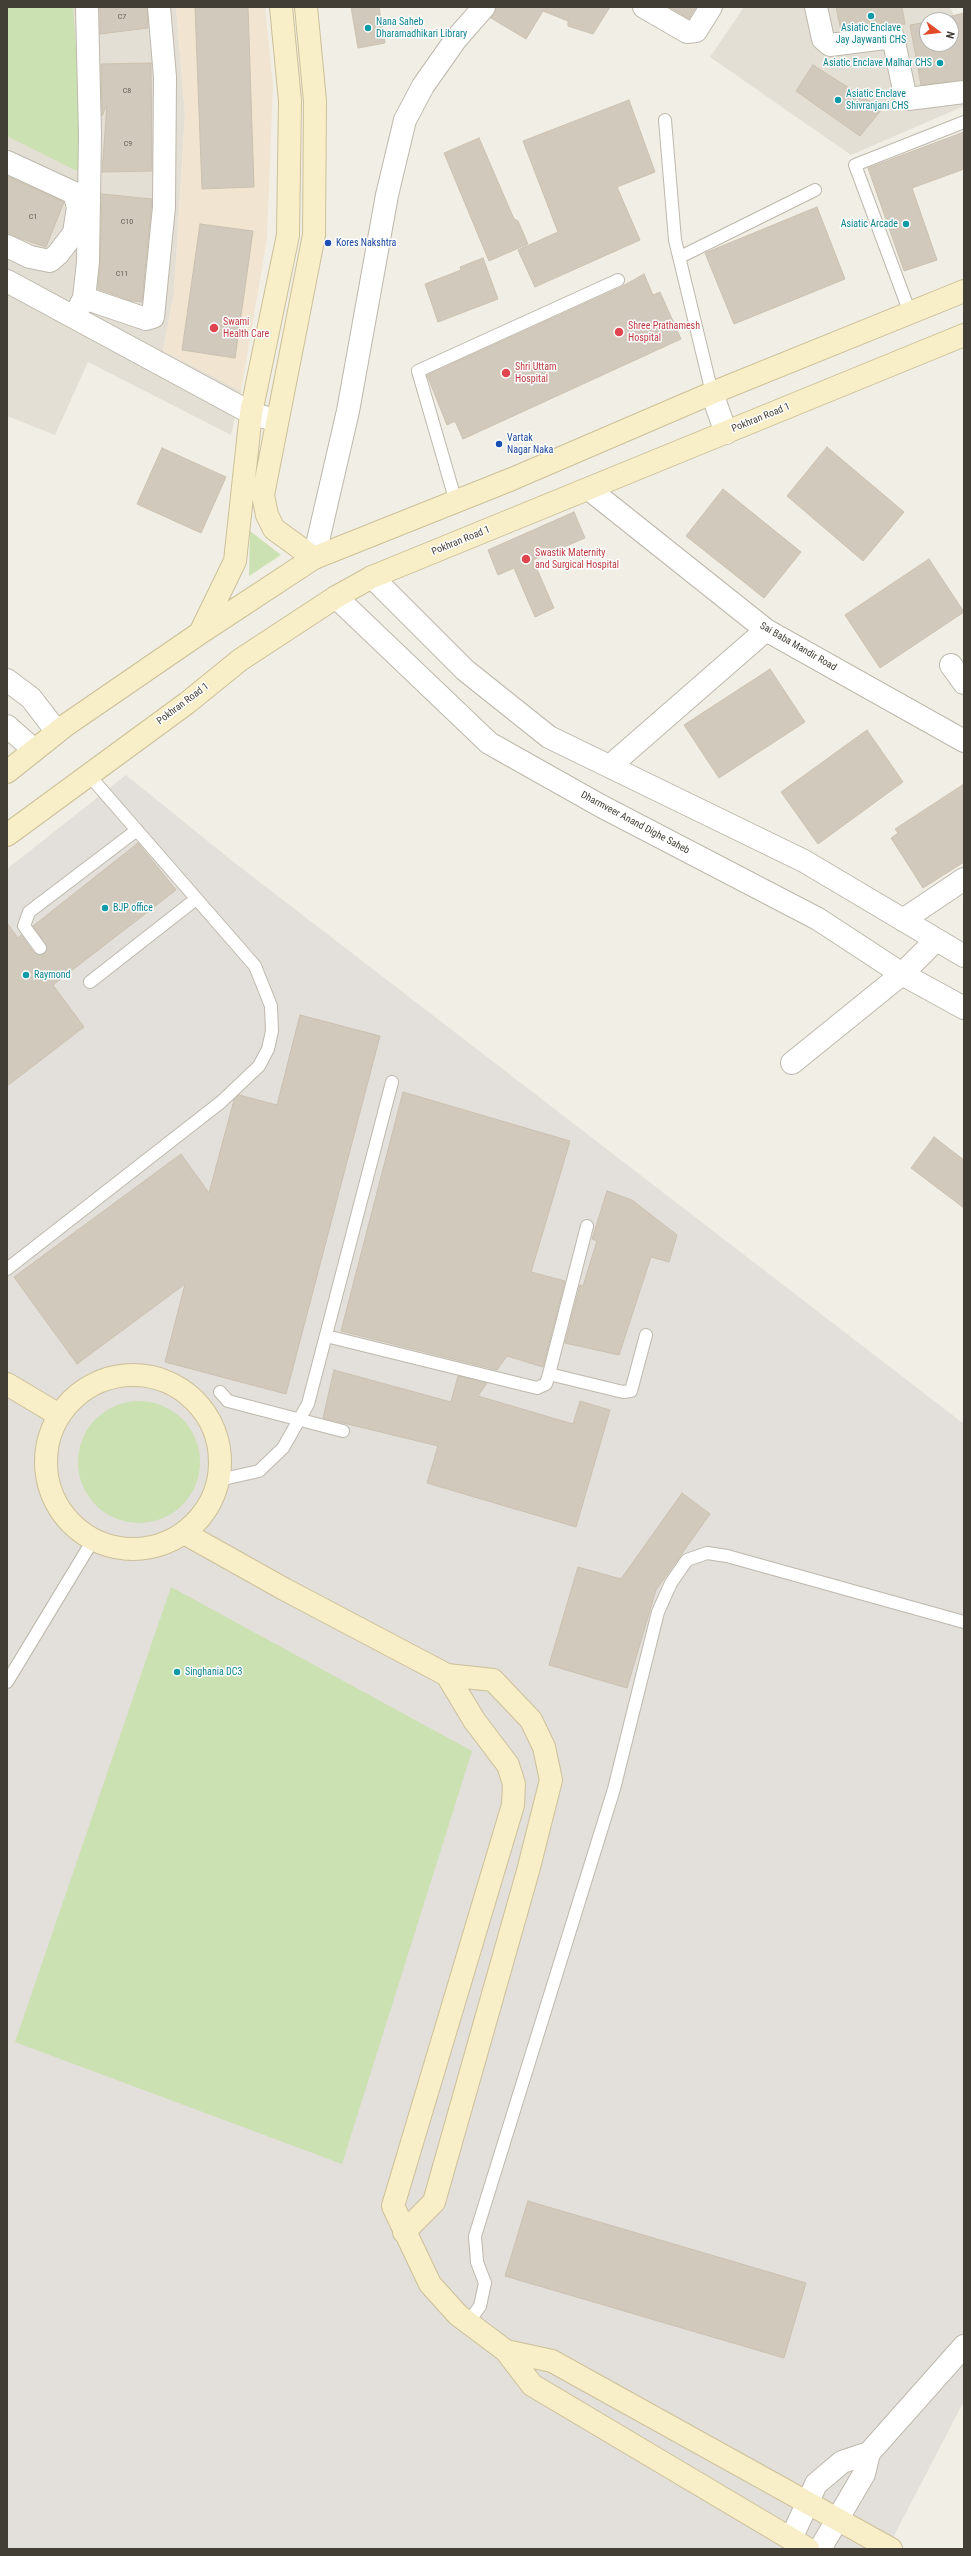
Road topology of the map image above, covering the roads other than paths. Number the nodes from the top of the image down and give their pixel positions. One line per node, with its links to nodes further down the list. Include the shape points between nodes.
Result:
1 (87, 7): 19 (street, via 90,135 88,262)
2 (159, 7): 19 (street, via 165,77 164,207 153,317 146,319)
3 (281, 7): 24 (street, via 290,101 288,235)
4 (306, 7): 25 (street, via 315,101 314,235)
5 (484, 7): 29 (street, via 423,86 405,120 387,195 348,411)
6 (644, 7): 7 (street, via 687,32 696,31)
7 (711, 7)
8 (816, 7): 9 (street, via 823,40 830,45 893,37 908,99)
9 (964, 92)
10 (665, 120): 15 (lane, via 675,240)
11 (964, 122): 20 (lane, via 855,164)
12 (7, 162): 14 (street, via 74,193 78,207 74,232 50,261 30,257)
13 (815, 190): 15 (lane)
14 (7, 246)
15 (680, 257): 23 (lane)
16 (618, 280): 28 (lane, via 418,371)
17 (7, 281): 21 (street)
18 (964, 291): 20 (street)
19 (84, 298): 21 (street)
20 (910, 313): 23 (street)
21 (74, 317): 24 (street)
22 (964, 335): 26 (street, Pokhran Road 1)
23 (712, 393): 26 (street); 28 (street)
24 (251, 413): 25 (street); 33 (street, via 235,561)
25 (278, 421): 29 (street, via 263,495 267,515 274,529)
26 (726, 433): 27 (street, Pokhran Road 1)
27 (589, 489): 30 (street, Pokhran Road 1); 32 (street, Sai Baba Mandir Road)
28 (456, 502): 29 (street)
29 (314, 558): 33 (street)
30 (372, 577): 31 (street, Pokhran Road 1); 41 (street, via 465,670 549,737)
31 (336, 597): 43 (street, Pokhran Road 1, via 240,660 187,703); 52 (street, Dharmveer Anand Dighe Saheb, via 489,743 600,806 818,919)
32 (766, 630): 39 (street, Sai Baba Mandir Road); 41 (street)
33 (200, 633): 38 (street)
34 (951, 665): 36 (street)
35 (7, 680): 38 (street, via 31,698)
36 (964, 683)
37 (7, 726): 40 (street)
38 (61, 728): 40 (street)
39 (964, 741)
40 (34, 750): 42 (street)
41 (610, 766): 48 (street, via 804,861)
42 (7, 772)
43 (88, 774): 44 (lane); 45 (street, Pokhran Road 1)
44 (137, 830): 47 (lane); 50 (lane, via 29,912 24,926)
45 (7, 835)
46 (964, 878): 48 (street)
47 (196, 899): 53 (lane); 58 (lane, via 255,966 271,1006 272,1031 268,1049 259,1066 221,1102)
48 (903, 920): 49 (street)
49 (936, 940): 51 (street); 52 (street)
50 (40, 948)
51 (964, 956)
52 (902, 974): 54 (street, Dharmveer Anand Dighe Saheb); 55 (street)
53 (90, 982)
54 (964, 1008)
55 (792, 1063)
56 (392, 1082): 60 (lane)
57 (587, 1226): 61 (lane)
58 (7, 1269)
59 (646, 1335): 61 (lane, via 631,1391 623,1392)
60 (326, 1336): 61 (lane, via 537,1388 546,1384); 65 (lane, via 308,1404)
61 (549, 1374)
62 (7, 1384): 64 (street)
63 (220, 1392): 65 (lane, via 228,1401)
64 (59, 1415): 67 (street, via 81,1392 100,1381 126,1375 158,1378 187,1393 208,1417 219,1447); 69 (street, via 47,1445 48,1483 58,1508 67,1521)
65 (299, 1420): 66 (lane); 67 (lane, via 283,1448 259,1471)
66 (343, 1431)
67 (219, 1480): 68 (street, via 206,1510 197,1523)
68 (184, 1533): 69 (street, via 156,1547 139,1550 122,1550); 71 (street)
69 (93, 1540): 72 (lane)
70 (964, 1622): 74 (lane, via 727,1556 707,1553 687,1560 671,1583 658,1612 614,1788 475,2236 477,2262 485,2283 480,2306)
71 (447, 1675): 73 (street, via 474,1720 508,1765 514,1784 513,1805 393,2206); 73 (street, via 493,1680 531,1720 544,1747 550,1780 528,1871 434,2202)
72 (7, 1682)
73 (404, 2232): 74 (street, via 430,2284)
74 (468, 2323): 76 (street)
75 (964, 2346): 77 (street)
76 (506, 2351): 78 (street, via 552,2361); 80 (street, via 532,2385)
77 (869, 2453): 78 (street, via 842,2462 816,2484); 79 (street, via 864,2474)
78 (807, 2504): 79 (street); 80 (street)
79 (836, 2520): 81 (street); 82 (street)
80 (800, 2544)
81 (820, 2549)
82 (891, 2549)

